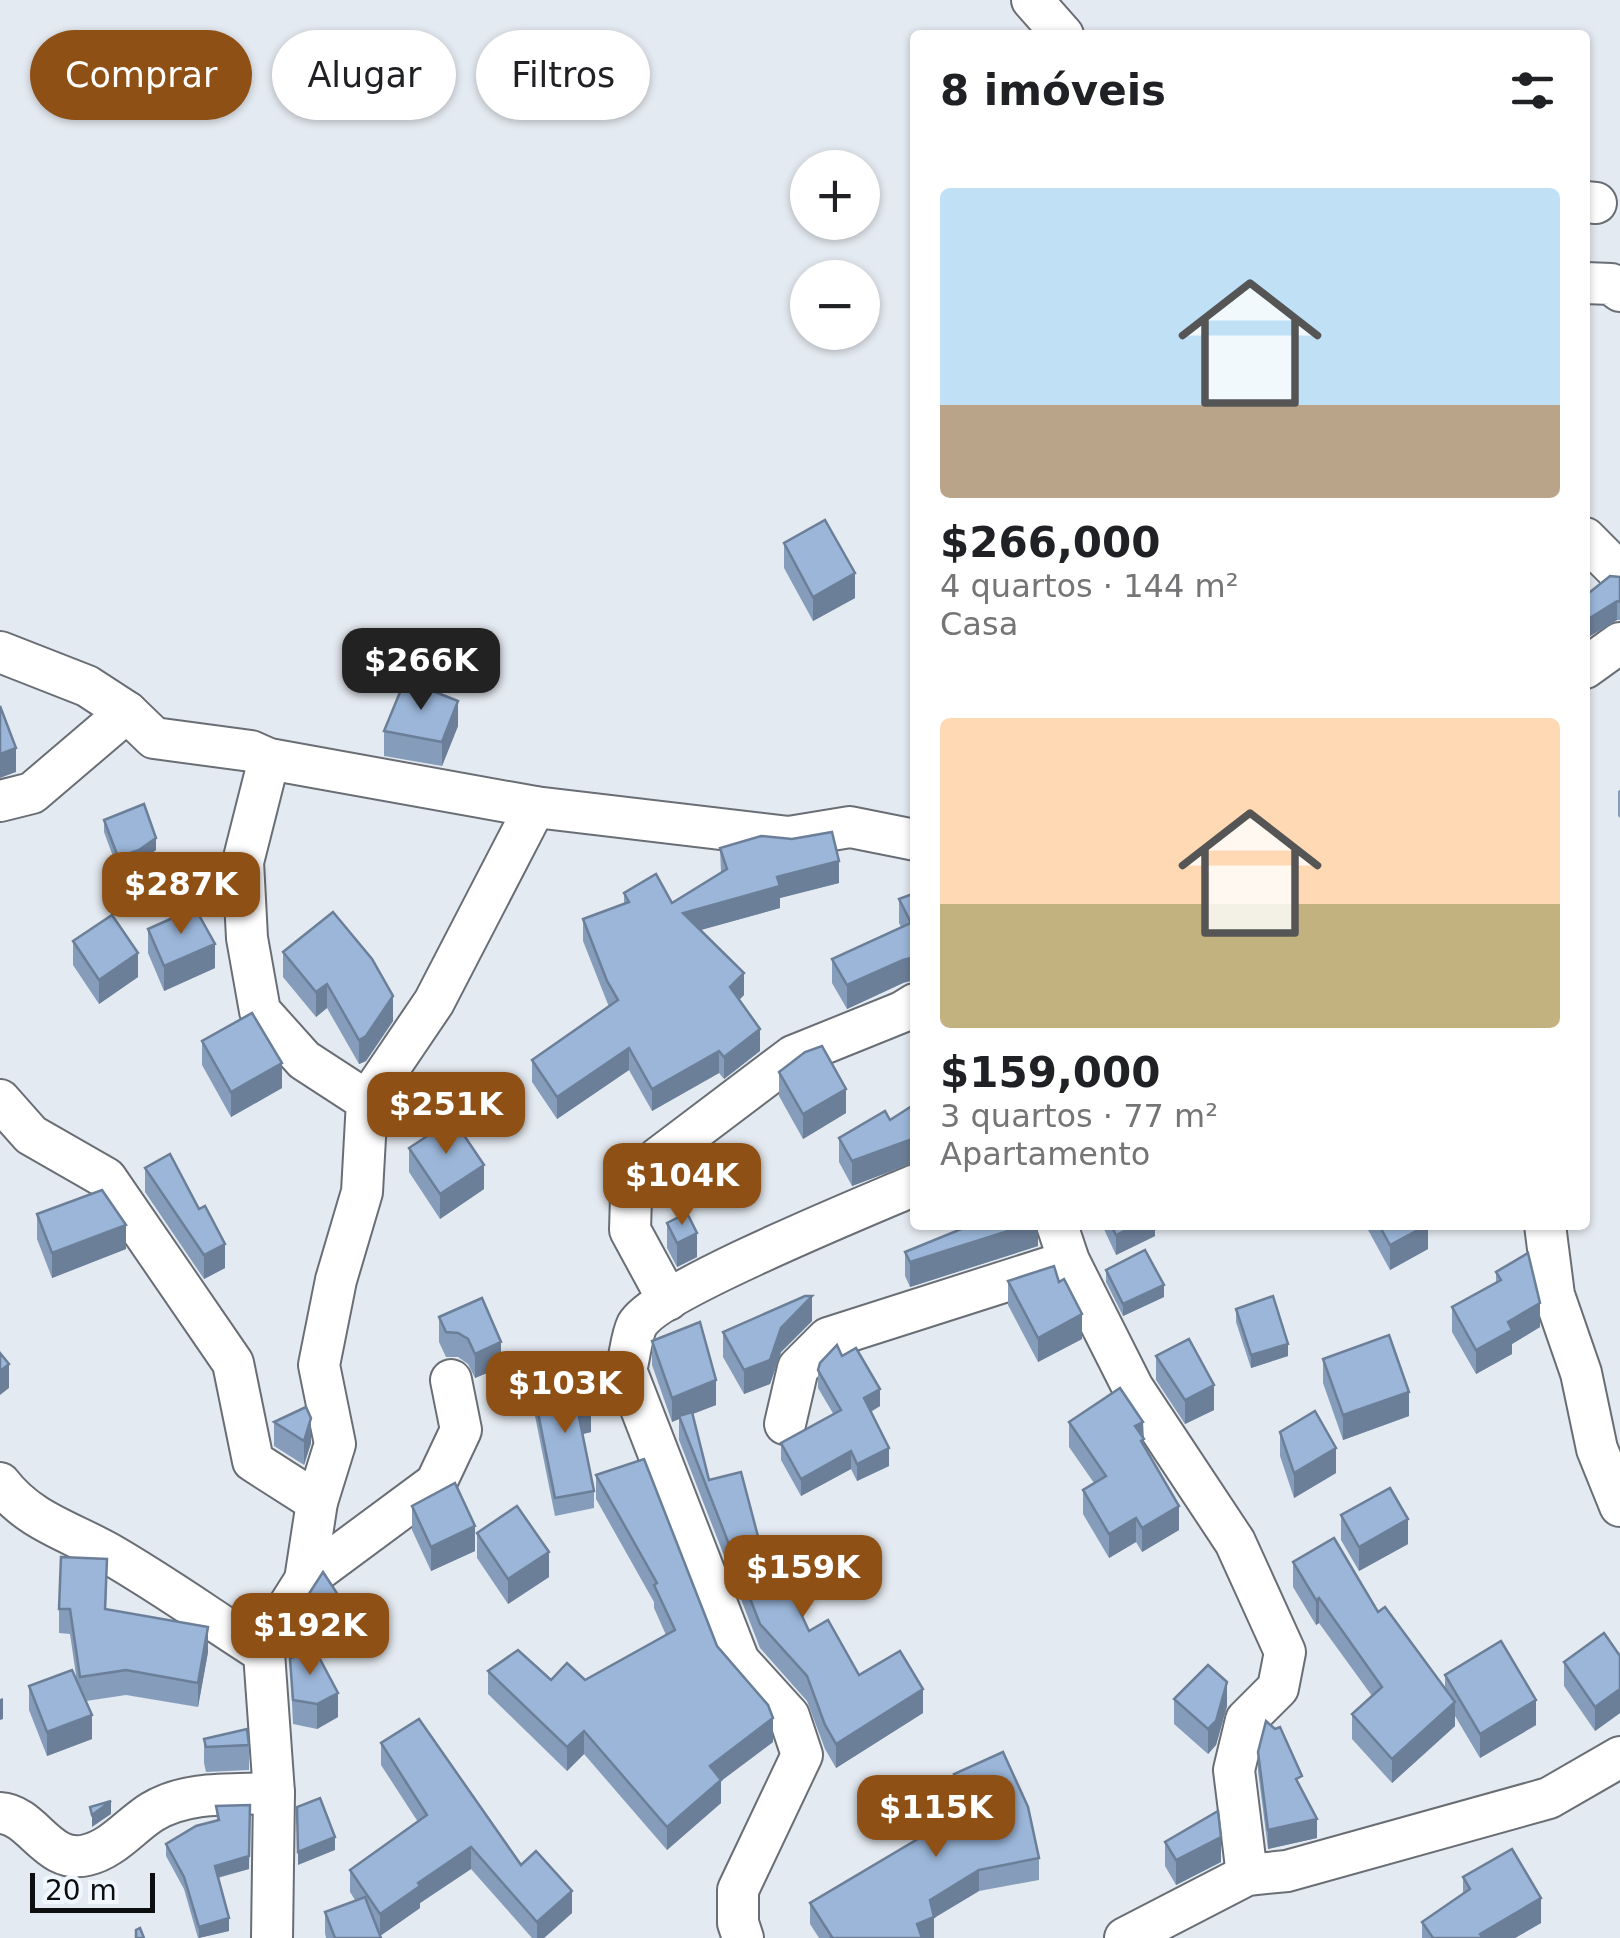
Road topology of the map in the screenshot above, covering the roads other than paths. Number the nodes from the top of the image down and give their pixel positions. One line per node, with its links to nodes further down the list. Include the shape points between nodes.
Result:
1 (1032, 0): 2 (street)
2 (1059, 30)
3 (1590, 283): 4 (street)
4 (1620, 291)
5 (1590, 543): 6 (street)
6 (1620, 573)
7 (1620, 643): 9 (street)
8 (0, 652): 10 (street, via 87,686)
9 (1590, 664)
10 (127, 712): 11 (street, via 154,738); 12 (street, via 32,793)
11 (269, 759): 13 (street); 17 (street, via 243,862 260,1011 304,1060)
12 (0, 801)
13 (534, 807): 14 (street, via 790,837 850,827); 17 (street, via 434,1002)
14 (910, 839)
15 (910, 1007): 21 (street, via 793,1056 658,1158 631,1196 630,1230)
16 (0, 1100): 25 (street, via 31,1136 106,1178 233,1363 254,1461)
17 (366, 1102): 25 (street, via 362,1192 319,1365 335,1444)
18 (910, 1186): 21 (street)
19 (1546, 1230): 26 (street, via 1554,1295 1596,1450)
20 (1063, 1243): 23 (street, via 828,1338 798,1368); 32 (street, via 1132,1388 1235,1542 1285,1652 1278,1688 1246,1720 1234,1770)
21 (668, 1300): 33 (street, via 638,1323 626,1370 740,1661 790,1716 802,1755 738,1890)
22 (451, 1380): 27 (street, via 461,1430 436,1483)
23 (786, 1424)
24 (0, 1483): 28 (street, via 16,1504 106,1552)
25 (317, 1502): 27 (street)
26 (1620, 1506)
27 (305, 1580): 28 (street)
28 (264, 1653): 30 (street)
29 (1620, 1757): 32 (street, via 1548,1798 1287,1871)
30 (274, 1793): 31 (street, via 185,1798 86,1856 57,1853 12,1814); 34 (street)
31 (0, 1813)
32 (1247, 1875): 35 (street)
33 (735, 1933)
34 (272, 1938)
35 (1126, 1938)

